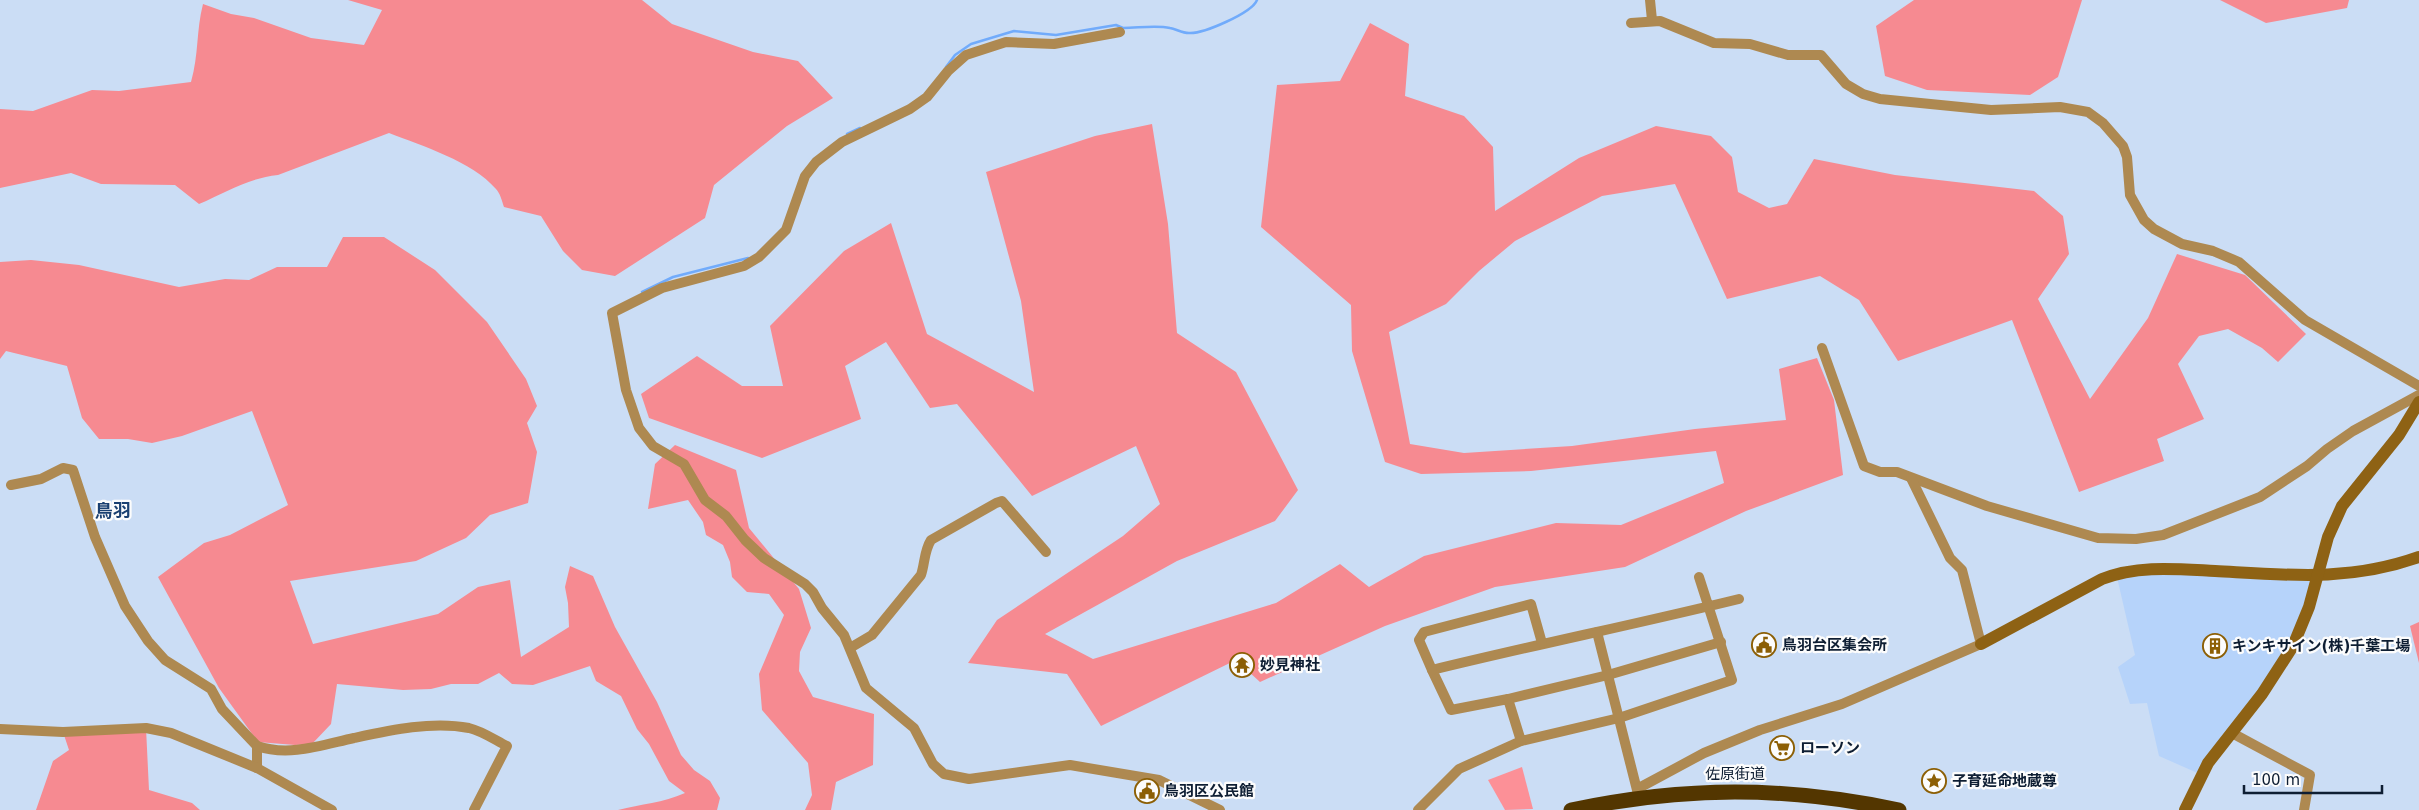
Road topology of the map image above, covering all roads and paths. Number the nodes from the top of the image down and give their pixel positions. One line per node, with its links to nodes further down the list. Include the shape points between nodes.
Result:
1 (1650, 0): 2 (street)
2 (1652, 20): 3 (street); 6 (street, via 1714,43 1750,44 1788,56 1821,55 1846,84 1880,99 1991,110 2060,107 2088,112 2124,146 2130,195 2144,220 2154,229 2182,244 2239,262 2305,320)
3 (1631, 23)
4 (1120, 32): 21 (street, via 1054,44 1006,42 966,55 916,105 842,142 816,162 805,176 786,230 753,262 662,288 612,314 626,390 639,428 653,446 684,464 705,500 726,516 764,558 809,588)
5 (1822, 348): 9 (street, via 1864,466)
6 (2419, 386)
7 (2419, 395): 9 (street, via 2353,431 2260,497 2145,538 2098,538 1987,506)
8 (2419, 402): 13 (street, via 2399,435 2342,506 2328,537)
9 (1911, 478): 20 (street, via 1950,558 1962,570)
10 (11, 485): 29 (street, via 41,479 63,468 74,470 95,537 125,606 148,641 165,660 211,689 222,709)
11 (1046, 552): 21 (street, via 1002,501 996,503 931,540 925,549 921,575 872,635)
12 (2419, 557): 13 (street, via 2358,573)
13 (2318, 576): 20 (street, via 2159,568 2116,573); 27 (street, via 2293,646)
14 (1699, 577): 16 (street)
15 (1739, 599): 16 (street)
16 (1710, 606): 17 (street); 18 (street)
17 (1597, 632): 19 (street); 23 (street)
18 (1721, 642): 23 (street); 25 (street, via 1732,680)
19 (1542, 643): 22 (street); 22 (street, via 1531,604 1424,632 1419,640)
20 (1981, 644): 31 (street, via 1842,704 1760,730 1712,750)
21 (850, 648): 34 (street, via 866,688 914,728 933,764 944,774 969,779 1070,765 1159,780)
22 (1432, 670): 24 (street, via 1451,710)
23 (1608, 675): 24 (street); 25 (street)
24 (1508, 699): 28 (street)
25 (1619, 718): 28 (street); 31 (street)
26 (0, 729): 30 (street, via 63,732 146,728 171,733)
27 (2232, 733): 38 (street, via 2208,764); 39 (street, via 2310,775)
28 (1521, 742): 35 (street, via 1459,769)
29 (256, 746): 30 (street); 33 (street, via 272,751 300,750 406,728 469,728 507,746)
30 (258, 768): 32 (street)
31 (1638, 793): 36 (highway, 佐原街道); 37 (highway, 佐原街道, via 1790,792 1849,799)
32 (332, 810)
33 (474, 810)
34 (1220, 810)
35 (1418, 810)
36 (1571, 810)
37 (1900, 810)
38 (2185, 810)
39 (2304, 810)

